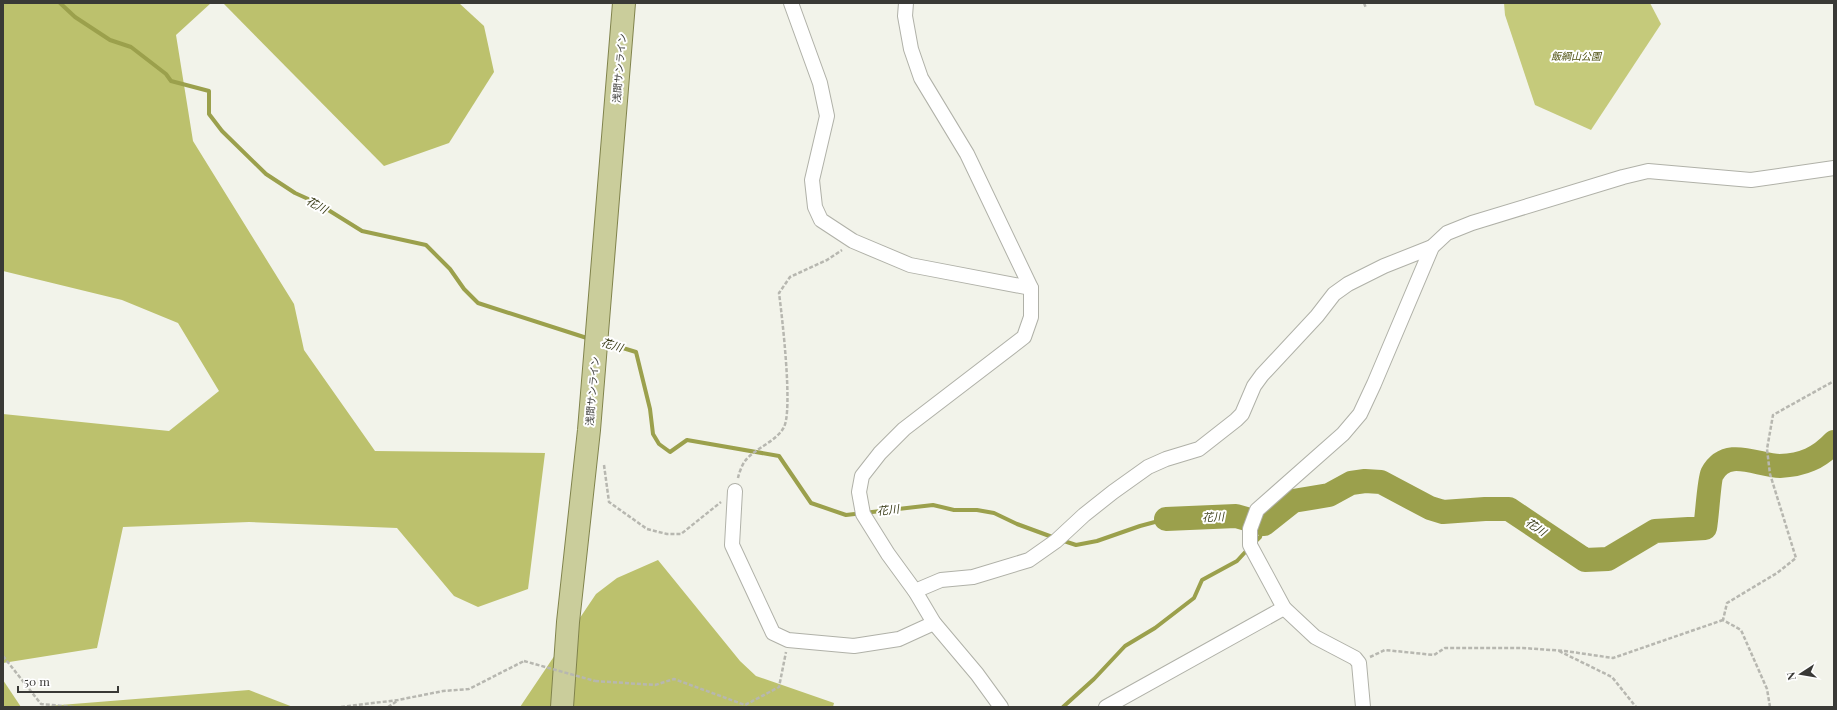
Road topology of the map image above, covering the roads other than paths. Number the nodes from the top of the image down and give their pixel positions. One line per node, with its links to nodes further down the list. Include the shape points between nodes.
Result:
1 (624, 3): 11 (main road, 浅間サンライン, via 589,430 568,622)
2 (791, 3): 6 (street, via 820,83 827,116 812,180 815,207 820,220 854,241 910,265)
3 (906, 3): 6 (street, via 905,16 910,42 921,78 967,154)
4 (1834, 168): 5 (street, via 1751,180 1648,171 1623,176 1472,223 1447,233)
5 (1432, 247): 8 (street, via 1384,266 1334,294 1262,375 1239,417 1199,450 1166,459 1148,468 1113,492 1030,560 973,577 941,580); 9 (street, via 1360,414 1343,434 1263,503 1253,517 1250,545)
6 (1031, 288): 8 (street, via 1031,317 1024,337 904,429 862,476 859,492 863,514)
7 (735, 491): 10 (street, via 732,545 773,633 788,640 854,646 899,639)
8 (915, 591): 10 (street)
9 (1284, 608): 13 (street); 14 (street, via 1315,637 1355,658 1359,663)
10 (934, 623): 12 (street)
11 (562, 707)
12 (1001, 707)
13 (1106, 707)
14 (1363, 707)

